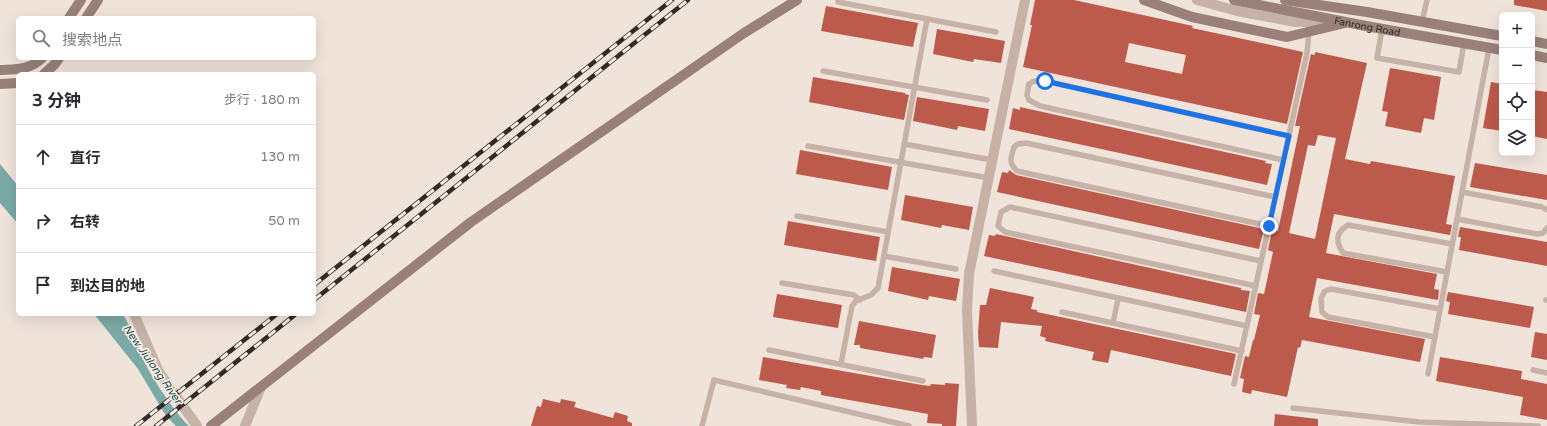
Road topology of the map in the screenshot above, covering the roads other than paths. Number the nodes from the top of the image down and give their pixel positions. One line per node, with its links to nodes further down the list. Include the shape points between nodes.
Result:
1 (81, 0): 12 (street)
2 (98, 0): 13 (street)
3 (798, 0): 76 (street, via 744,33 471,222)
4 (1025, 0): 40 (street)
5 (1144, 0): 19 (street, via 1192,17 1287,37)
6 (1197, 0): 16 (street, via 1295,22)
7 (1234, 0): 16 (street, Fanrong Road)
8 (1285, 0): 11 (street, Fanrong Road)
9 (1427, 0): 15 (lane)
10 (838, 2): 14 (lane)
11 (1306, 2): 15 (street, Fanrong Road)
12 (70, 16)
13 (87, 16)
14 (926, 19): 18 (lane); 35 (lane)
15 (1422, 22): 20 (street, Fanrong Road)
16 (1348, 23): 17 (street, Fanrong Road); 19 (street)
17 (1382, 29): 22 (street, Fanrong Road); 22 (lane, via 1377,58 1459,72)
18 (996, 32)
19 (1309, 32): 37 (lane, via 1308,48)
20 (1499, 35)
21 (1535, 42): 23 (street)
22 (1464, 43): 24 (street, Fanrong Road)
23 (1547, 44)
24 (1489, 48): 25 (street, Fanrong Road); 44 (lane)
25 (1499, 50)
26 (1535, 56): 27 (street)
27 (1547, 58)
28 (39, 60): 30 (street, via 22,69)
29 (57, 60): 32 (street)
30 (0, 70)
31 (823, 71): 35 (lane)
32 (48, 72)
33 (16, 83): 34 (street)
34 (0, 84)
35 (914, 87): 36 (lane); 38 (lane)
36 (987, 100)
37 (1289, 136): 41 (lane); 41 (lane, via 1045,81 1034,81 1029,84 1026,95 1029,100 1040,106)
38 (904, 144): 40 (lane); 42 (lane)
39 (808, 146): 42 (lane)
40 (992, 160): 43 (street)
41 (1283, 160): 45 (lane)
42 (900, 163): 43 (lane); 51 (lane)
43 (989, 178): 84 (street, via 967,293)
44 (1462, 192): 46 (lane); 48 (lane)
45 (1275, 197): 49 (lane); 49 (lane, via 1026,143 1014,147 1012,154 1011,166 1017,171)
46 (1547, 210)
47 (797, 216): 51 (lane)
48 (1457, 219): 50 (lane, via 1537,234 1543,233); 52 (lane)
49 (1269, 226): 54 (lane)
50 (1547, 228)
51 (888, 232): 53 (lane)
52 (1452, 244): 57 (lane); 57 (lane, via 1348,224 1337,236 1338,246 1343,253)
53 (884, 256): 55 (lane); 61 (lane, via 878,288)
54 (1261, 261): 59 (lane); 59 (lane, via 1010,207 1001,212 998,226 1005,232)
55 (956, 268)
56 (994, 271): 60 (lane)
57 (1447, 272): 62 (lane)
58 (782, 283): 61 (lane, via 854,295)
59 (1256, 286): 66 (lane)
60 (1118, 298): 65 (lane); 66 (lane)
61 (860, 300): 70 (lane, via 852,306)
62 (1440, 308): 67 (lane); 67 (lane, via 1331,288 1325,291 1322,298 1322,312 1328,317)
63 (1062, 312): 65 (lane)
64 (135, 316): 79 (street, via 159,372)
65 (1113, 323): 69 (lane)
66 (1247, 326): 69 (lane)
67 (1435, 337): 73 (lane)
68 (769, 350): 70 (lane)
69 (1242, 351): 75 (lane)
70 (841, 364): 74 (lane)
71 (1533, 370): 72 (lane)
72 (1547, 372)
73 (1428, 374)
74 (923, 381)
75 (1234, 384)
76 (261, 386): 80 (street); 81 (street)
77 (1293, 408): 78 (lane)
78 (1419, 424): 85 (lane)
79 (197, 426)
80 (211, 426)
81 (245, 426)
82 (702, 426): 83 (lane, via 714,380)
83 (909, 426)
84 (972, 426)
85 (1538, 426)

